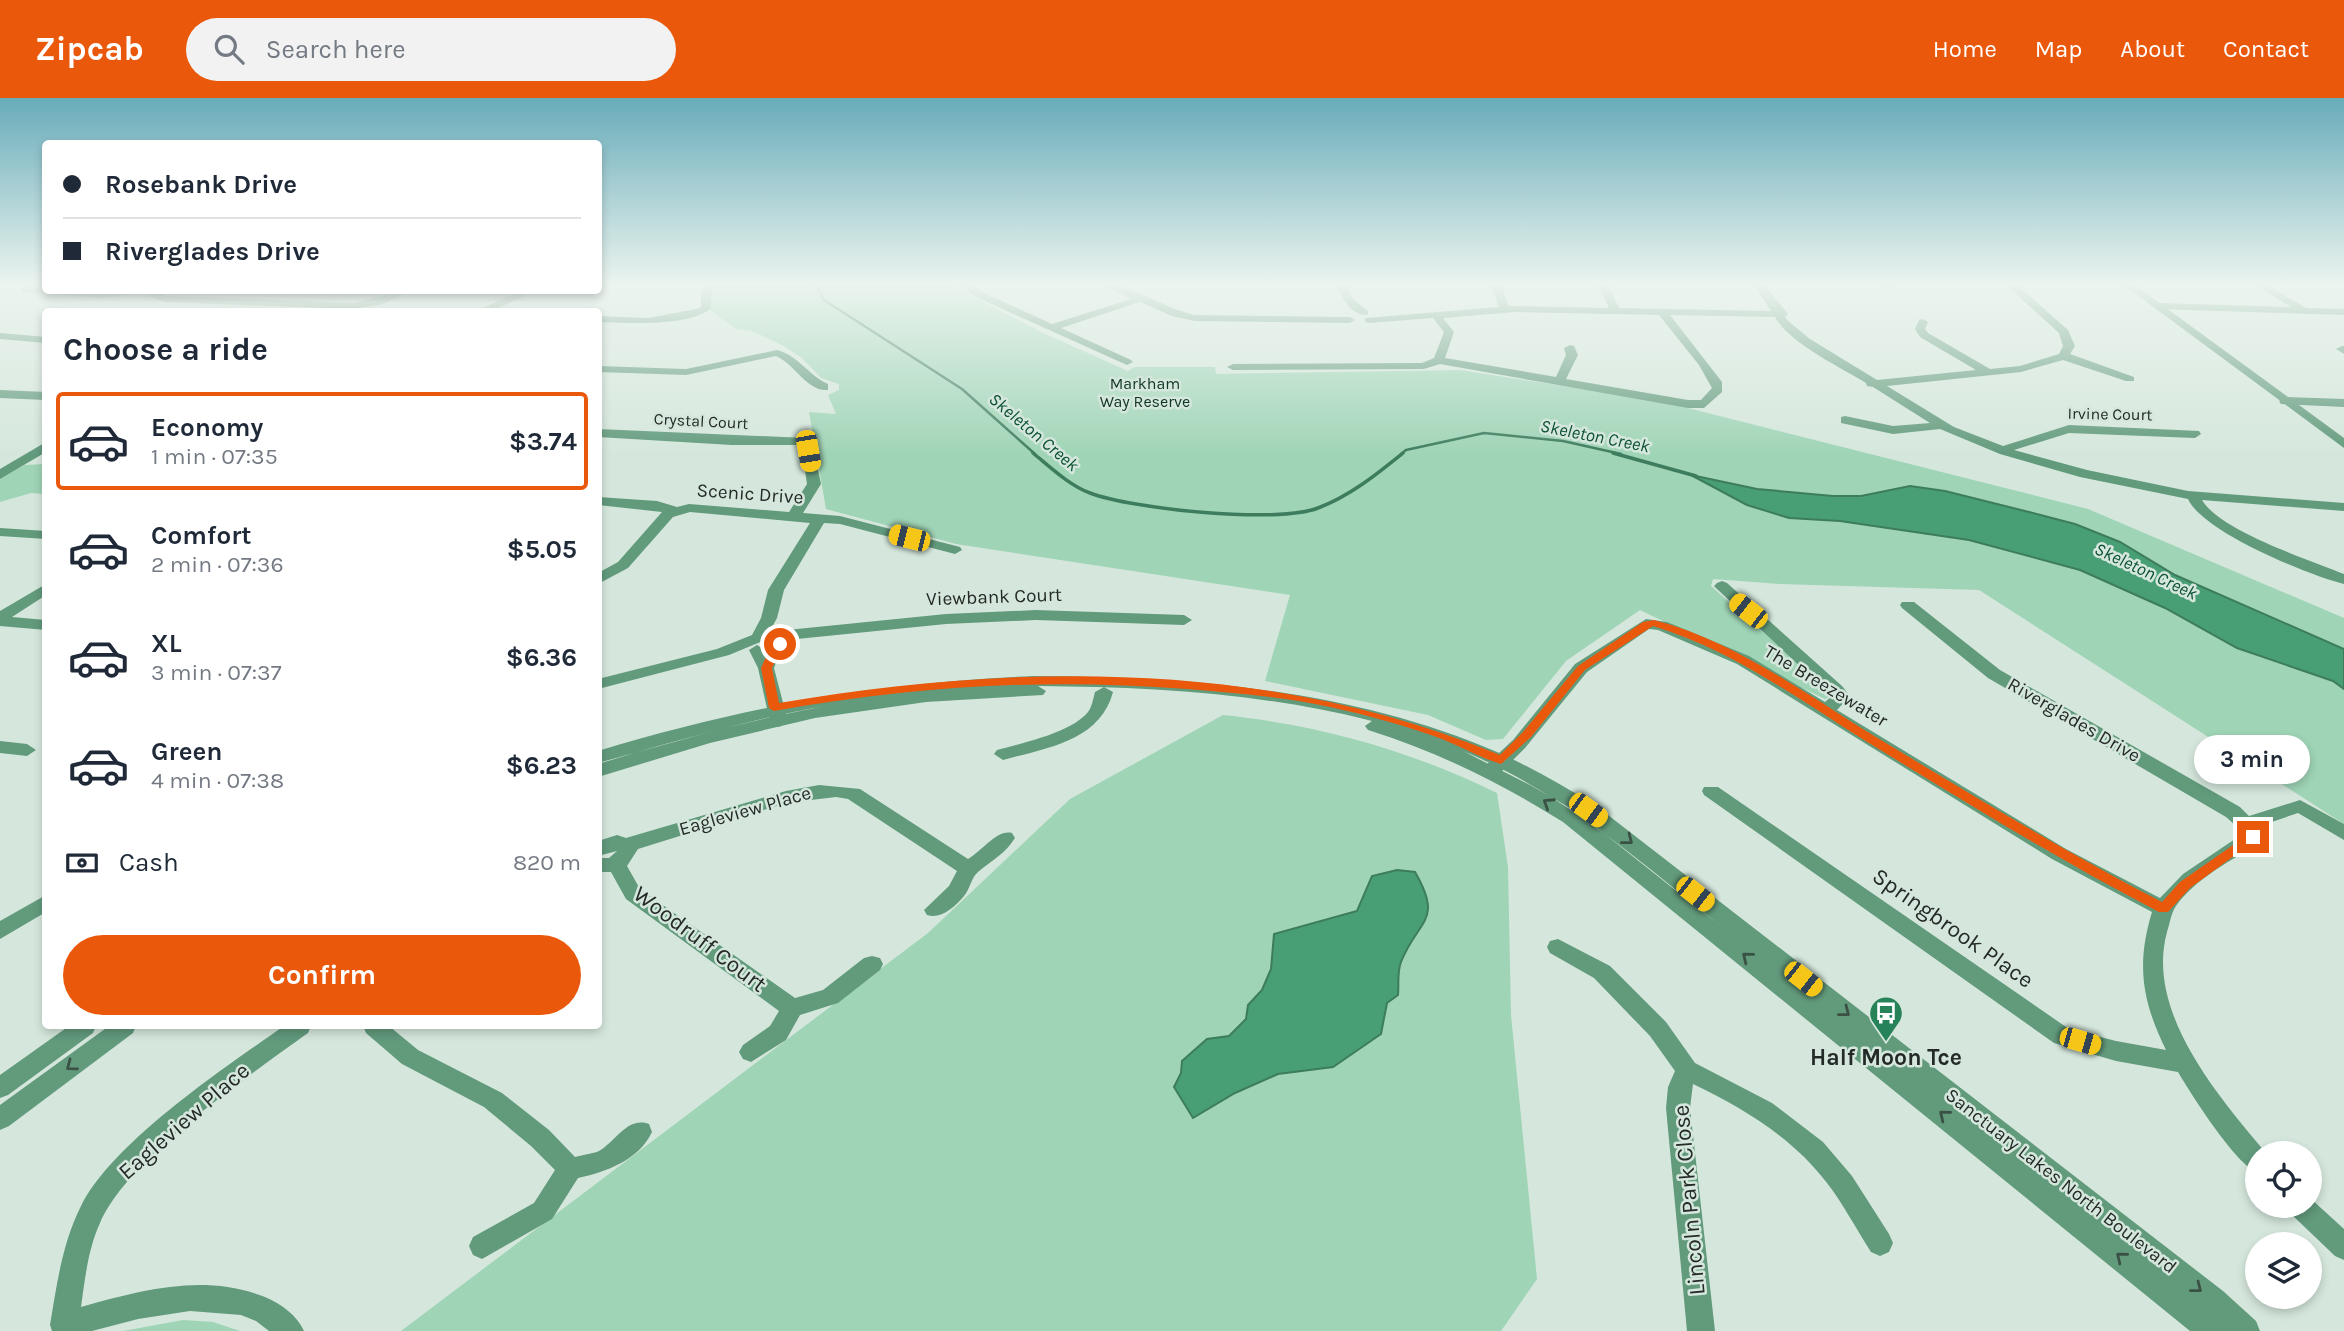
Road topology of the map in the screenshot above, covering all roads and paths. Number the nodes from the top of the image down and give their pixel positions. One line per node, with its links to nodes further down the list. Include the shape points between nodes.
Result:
1 (1078, 341): 11 (street)
2 (1446, 341): 10 (street)
3 (1682, 341): 16 (street, via 1717,379 1718,389 1706,403 1688,404)
4 (1813, 341): 17 (street)
5 (1933, 341): 14 (street)
6 (2069, 341): 9 (street)
7 (2205, 341): 21 (street)
8 (1570, 348): 16 (street, via 1572,355)
9 (2063, 356): 14 (street, via 2032,367); 15 (street)
10 (1439, 360): 12 (street, via 1419,366); 16 (street)
11 (1127, 362)
12 (1233, 367)
13 (602, 369): 18 (street, via 686,372 773,353 785,355)
14 (1988, 373): 17 (street)
15 (2130, 379)
16 (1560, 380)
17 (1876, 383): 24 (street)
18 (824, 387)
19 (0, 394): 20 (street)
20 (42, 396)
21 (2286, 401): 22 (street); 27 (street)
22 (2344, 403)
23 (1844, 420): 24 (street, via 1893,430)
24 (1941, 425): 29 (street)
25 (602, 433): 37 (street, Crystal Court, via 802,442 814,484)
26 (2195, 434): 29 (street, Irvine Court, via 2069,429)
27 (2344, 444)
28 (42, 449): 30 (street)
29 (2008, 450): 33 (street)
30 (22, 462): 31 (street); 32 (street)
31 (42, 463)
32 (0, 475)
33 (2196, 498): 35 (street); 44 (street, via 2221,524 2245,538)
34 (602, 501): 36 (street)
35 (2344, 507)
36 (674, 510): 37 (street, Scenic Drive, via 694,507); 42 (street, Scenic Drive)
37 (794, 514): 38 (street, Scenic Drive)
38 (815, 519): 41 (street, Scenic Drive, via 840,520); 52 (street, via 817,523 776,590)
39 (0, 532): 40 (street)
40 (42, 535)
41 (955, 550)
42 (623, 565): 43 (street, Scenic Drive); 45 (street, Scenic Drive, via 615,578)
43 (602, 578)
44 (2344, 579)
45 (602, 586)
46 (1723, 586): 55 (street, via 1841,696)
47 (42, 591): 49 (street)
48 (1908, 605): 64 (street, Riverglades Drive, via 1994,674)
49 (0, 620): 51 (street)
50 (1184, 620): 52 (street, Viewbank Court, via 1003,616 910,622)
51 (42, 625)
52 (767, 642): 53 (street, Viewbank Court); 56 (street, via 766,668)
53 (602, 683)
54 (1104, 692): 56 (street, Sanctuary Lakes North Boulevard, via 942,696); 59 (street, via 1098,712 1088,722); 61 (street, Sanctuary Lakes North Boulevard, via 1300,710 1388,730)
55 (1825, 709): 61 (street, The Breezewater, via 1743,660 1669,627 1646,624 1581,668); 71 (street, The Breezewater, via 2059,854)
56 (776, 715): 60 (street, Sanctuary Lakes North Boulevard, via 700,726); 61 (street, Sanctuary Lakes North Boulevard, via 863,692 968,681 1154,683 1252,691 1332,704 1444,736); 62 (street, Sanctuary Lakes North Boulevard)
57 (0, 747): 58 (street)
58 (27, 750)
59 (1003, 754)
60 (602, 756)
61 (1496, 765): 95 (street, Sanctuary Lakes North Boulevard, one-way to 61, via 1599,838); 96 (street, Sanctuary Lakes North Boulevard, one-way to 96, via 1555,788 1621,835)
62 (602, 770)
63 (1711, 790): 82 (street, Springbrook Place, via 2062,1036)
64 (2248, 823): 65 (street, via 2300,806); 71 (street, via 2253,837 2185,885)
65 (2344, 833)
66 (1005, 838): 69 (street)
67 (602, 847): 68 (street, Eagleview Place, via 611,843)
68 (614, 858): 69 (street, Eagleview Place, via 780,799 837,790 853,793); 76 (street, Woodruff Court, via 633,894)
69 (968, 869): 72 (street, via 957,891)
70 (42, 905): 73 (street)
71 (2163, 909): 82 (street, via 2152,969 2169,1035)
72 (934, 910)
73 (0, 931)
74 (1558, 947): 83 (street, Lincoln Park Close, via 1602,972 1658,1029)
75 (872, 964): 76 (street, via 830,997)
76 (792, 1008): 81 (street, via 778,1033)
77 (81, 1029): 84 (street)
78 (121, 1029): 85 (street, one-way to 85)
79 (296, 1029): 93 (street, Eagleview Place, via 169,1128 110,1185 92,1211 78,1249 64,1325 141,1305 204,1297 234,1300 265,1311)
80 (377, 1029): 88 (street, via 410,1057 493,1100)
81 (751, 1052)
82 (2184, 1063): 87 (street, via 2211,1107)
83 (1688, 1070): 90 (street, Lincoln Park Close, via 1752,1101 1809,1146 1831,1168); 94 (street, Lincoln Park Close, via 1678,1108)
84 (0, 1088)
85 (0, 1119)
86 (640, 1132): 88 (street, via 605,1161)
87 (2245, 1147)
88 (570, 1169): 91 (street, via 543,1211)
89 (2313, 1218): 92 (street)
90 (1880, 1243)
91 (482, 1246)
92 (2344, 1247)
93 (290, 1331)
94 (1701, 1331)
95 (2213, 1331)
96 (2246, 1331)

